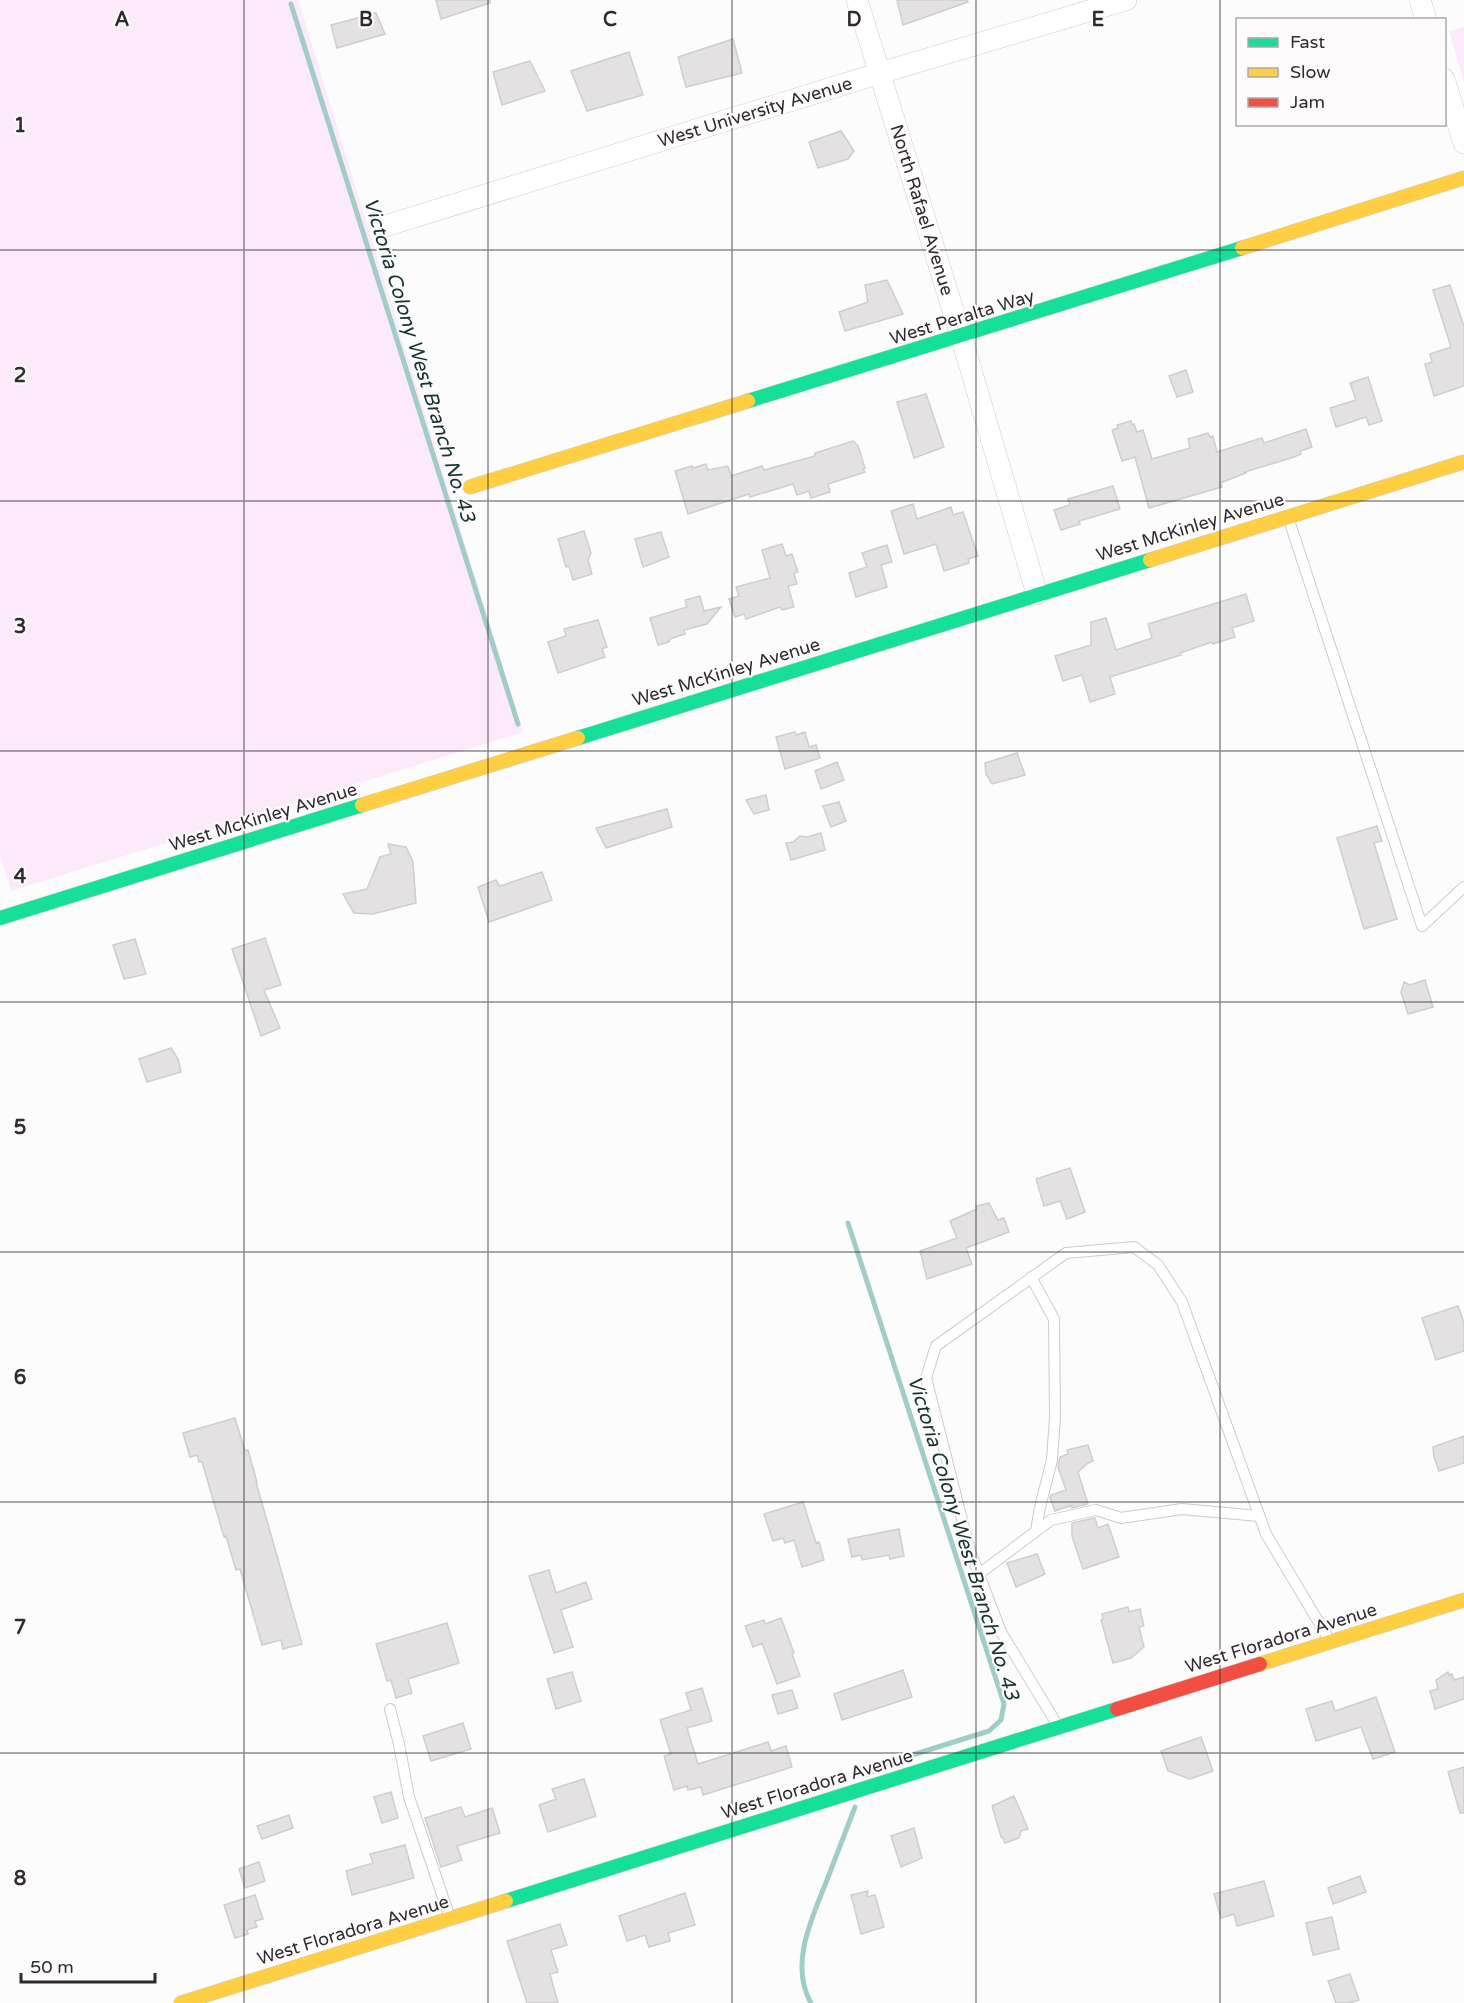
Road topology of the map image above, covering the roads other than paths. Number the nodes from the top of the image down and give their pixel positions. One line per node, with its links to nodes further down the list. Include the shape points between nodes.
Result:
1 (857, 0): 5 (street, North Rafael Avenue)
2 (1126, 0): 5 (street, West University Avenue)
3 (1420, 0): 4 (street)
4 (1425, 18)
5 (880, 73): 9 (street, West University Avenue); 10 (street, North Rafael Avenue)
6 (1446, 85): 7 (street)
7 (1464, 143)
8 (1464, 178): 10 (street, West Peralta Way)
9 (385, 226)
10 (961, 336): 12 (street, West Peralta Way); 14 (street, North Rafael Avenue)
11 (1464, 462): 13 (street, West McKinley Avenue)
12 (470, 487)
13 (1287, 516): 14 (street, West McKinley Avenue); 15 (lane, via 1422,926)
14 (1037, 594): 16 (street, West McKinley Avenue)
15 (1464, 887)
16 (0, 918)
17 (1031, 1278): 18 (lane, via 1066,1253 1134,1247 1158,1265 1182,1302); 19 (lane, via 1054,1319 1052,1460); 20 (lane, via 936,1346 926,1377)
18 (1259, 1516): 19 (lane, via 1182,1509 1121,1518 1096,1510 1051,1520); 22 (lane)
19 (1036, 1532): 20 (lane)
20 (979, 1574): 24 (lane, via 1002,1632)
21 (1464, 1599): 22 (street, West Floradora Avenue)
22 (1330, 1642): 24 (street, West Floradora Avenue)
23 (390, 1709): 25 (lane, via 409,1797)
24 (1059, 1727): 25 (street, West Floradora Avenue)
25 (450, 1918): 26 (street, West Floradora Avenue)
26 (181, 2003)

